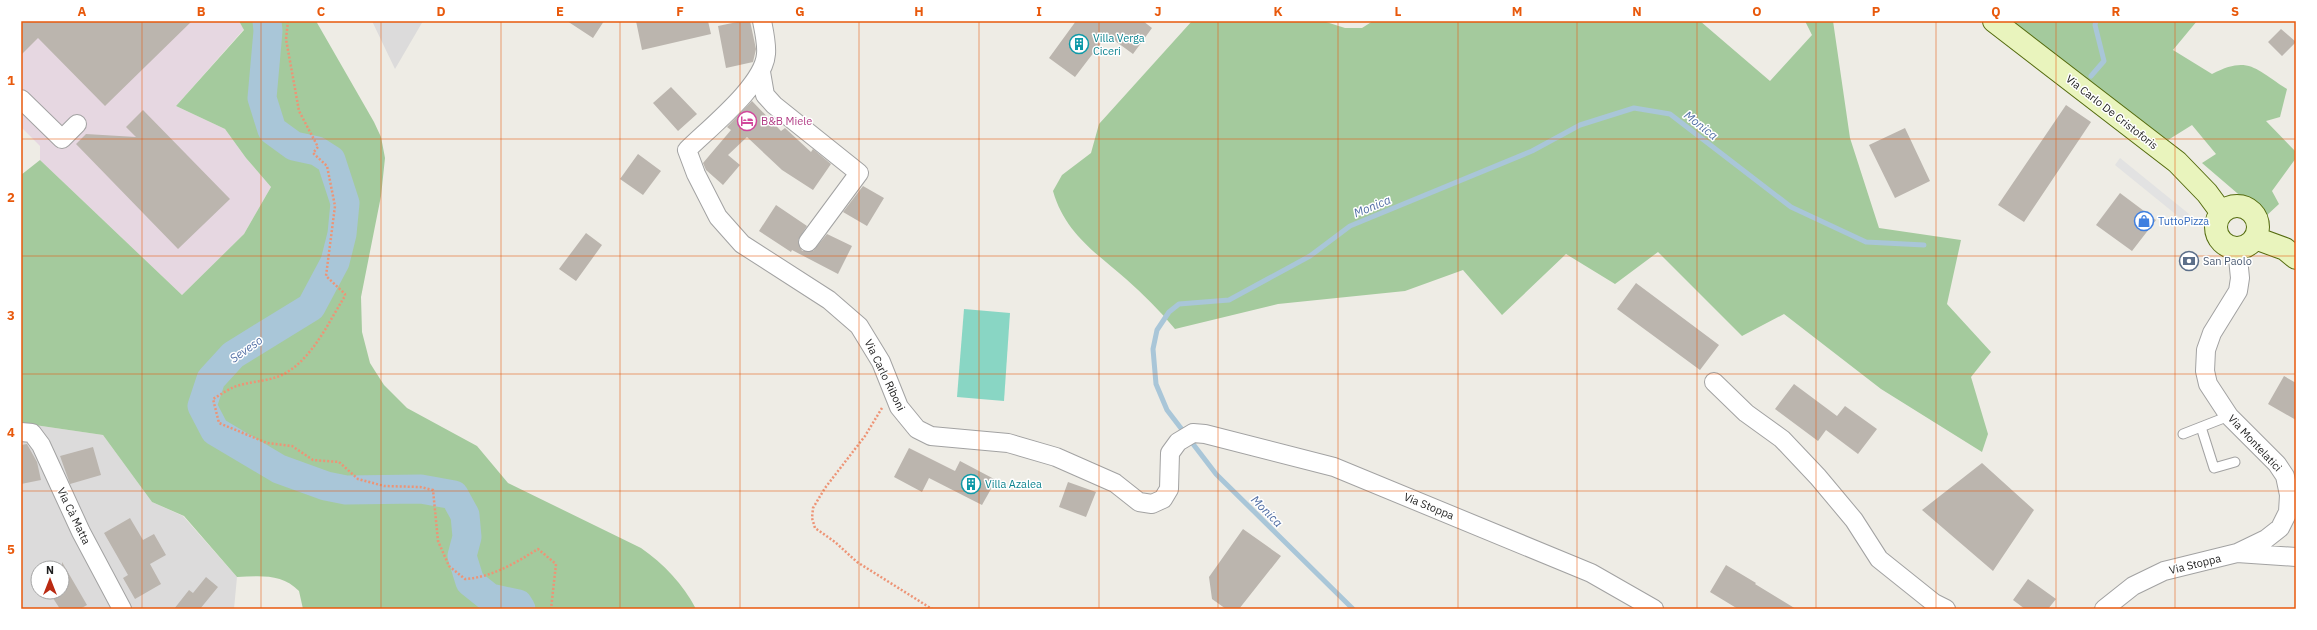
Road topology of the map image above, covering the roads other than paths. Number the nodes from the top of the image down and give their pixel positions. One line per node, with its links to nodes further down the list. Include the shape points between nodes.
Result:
1 (762, 21): 3 (street, via 766,54)
2 (1994, 21): 6 (main road, Via Carlo De Cristoforis, via 2177,162 2207,193)
3 (762, 72): 7 (street, via 766,95 774,105 859,173); 15 (street, Via Carlo Riboni, via 747,91 687,150 696,174 718,217 742,244 829,300 859,326 881,362 899,407 918,430 931,436 1008,442 1056,457 1115,483 1139,502 1152,504 1163,499 1169,489 1170,453)
4 (21, 99): 5 (street, via 62,139)
5 (77, 124)
6 (2221, 212): 8 (main road, via 2216,223 2217,236 2225,245); 8 (main road, via 2233,206 2247,208 2256,218 2258,224)
7 (808, 242)
8 (2246, 243): 9 (main road, via 2285,249); 11 (street, Via Montelatici, via 2238,291 2212,333 2206,350 2205,371 2208,384)
9 (2296, 258)
10 (1714, 382): 21 (street, via 1746,413 1782,439 1818,477 1854,520 1879,559 1934,603)
11 (2229, 416): 12 (lane); 17 (street, Via Montelatici, via 2277,464 2285,476 2289,495 2288,512 2280,528 2266,539)
12 (2201, 427): 14 (lane); 16 (lane, via 2214,468)
13 (21, 432): 19 (street, Via Cà Matta, via 32,433 41,445 81,532)
14 (2183, 434)
15 (1186, 437): 20 (street, Via Stoppa, via 1205,434 1334,467 1591,573)
16 (2235, 462)
17 (2237, 553): 18 (street, Via Stoppa); 22 (street, Via Stoppa, via 2164,571 2133,586)
18 (2296, 557)
19 (122, 609)
20 (1654, 609)
21 (1946, 609)
22 (2104, 609)

